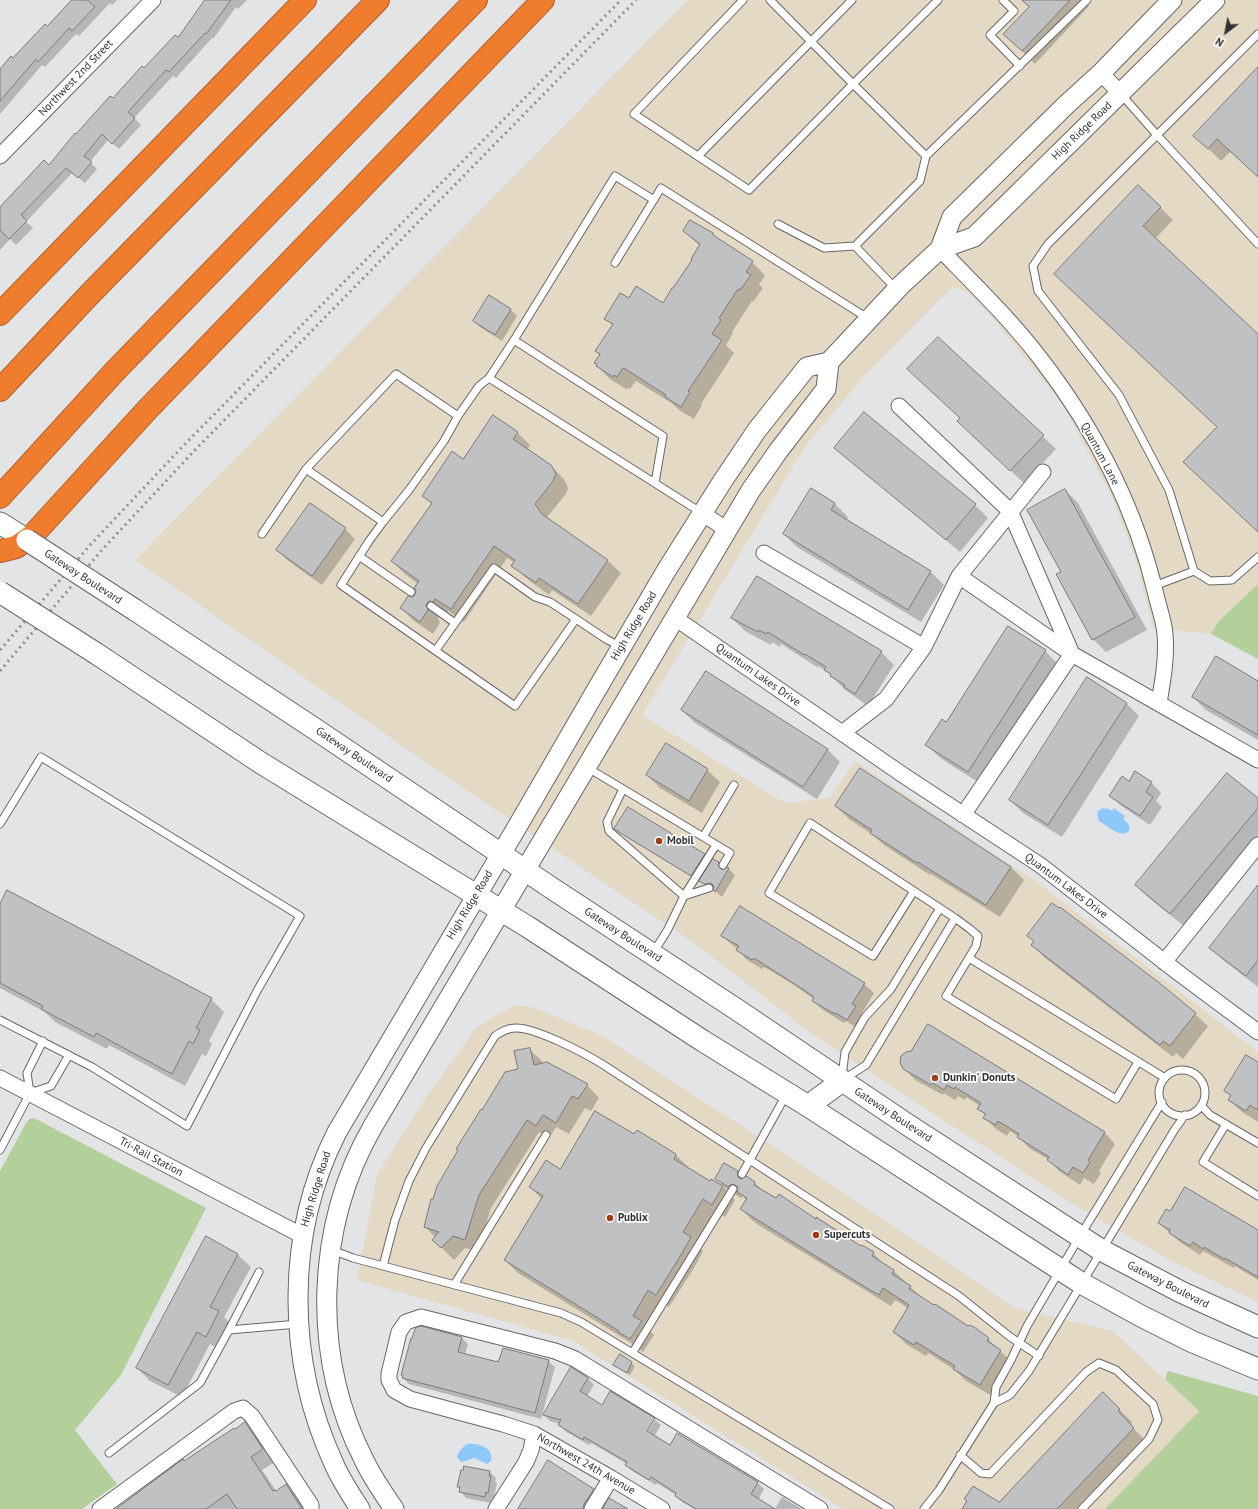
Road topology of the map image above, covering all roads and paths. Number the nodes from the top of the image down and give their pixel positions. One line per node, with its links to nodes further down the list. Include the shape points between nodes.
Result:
1 (153, 0): 21 (street, Northwest 2nd Street)
2 (305, 0): 31 (highway)
3 (378, 0): 36 (highway, via 84,300)
4 (476, 0): 42 (highway, via 120,365)
5 (543, 0): 49 (highway, via 146,411)
6 (743, 0): 22 (lane, via 634,114)
7 (770, 0): 15 (lane)
8 (852, 0): 15 (lane)
9 (938, 0): 18 (lane)
10 (1003, 0): 16 (lane, via 1014,11 990,35)
11 (1087, 0): 16 (lane)
12 (1172, 0): 17 (street, High Ridge Road)
13 (1215, 0): 19 (street, High Ridge Road)
14 (1258, 34): 20 (lane)
15 (811, 42): 18 (lane); 22 (lane)
16 (1020, 66): 23 (lane)
17 (1101, 73): 19 (street); 28 (street, High Ridge Road, via 952,217)
18 (853, 84): 22 (lane, via 749,190); 23 (lane)
19 (1120, 93): 20 (lane); 28 (street, High Ridge Road, via 974,237)
20 (1157, 134): 26 (lane); 54 (lane, via 1048,244 1033,266 1038,290 1119,395 1169,490)
21 (0, 156)
22 (698, 156)
23 (926, 156): 27 (lane, via 920,181)
24 (654, 200): 29 (lane); 32 (lane, via 661,188); 33 (lane, via 615,176)
25 (778, 224): 27 (lane, via 824,248)
26 (1258, 244)
27 (855, 246): 30 (lane)
28 (940, 249): 30 (street, High Ridge Road); 56 (street, Quantum Lane, via 1008,320 1040,357 1068,397 1116,482 1135,528)
29 (615, 263)
30 (896, 290): 32 (street, High Ridge Road)
31 (0, 314)
32 (869, 319): 34 (street, High Ridge Road)
33 (514, 340): 35 (lane); 41 (lane, via 663,436)
34 (829, 362): 44 (street, High Ridge Road, via 807,367 757,430); 47 (street, via 826,389 751,490)
35 (489, 378): 38 (lane, via 479,386); 41 (lane)
36 (0, 390)
37 (898, 406): 43 (street)
38 (458, 416): 39 (lane, via 396,374); 45 (lane, via 444,441)
39 (306, 469): 45 (lane); 48 (lane)
40 (1043, 472): 43 (street)
41 (655, 483): 44 (lane)
42 (0, 497)
43 (1010, 511): 55 (street); 66 (street)
44 (702, 513): 47 (street); 63 (street, High Ridge Road)
45 (383, 522): 52 (lane)
46 (0, 523): 49 (main road, Gateway Boulevard)
47 (728, 530): 60 (street)
48 (262, 534)
49 (27, 540): 50 (highway, via 16,547); 78 (main road, Gateway Boulevard, bridge)
50 (0, 551)
51 (764, 553): 64 (street)
52 (359, 556): 58 (lane); 65 (lane, via 341,585)
53 (1258, 557): 54 (lane, via 1232,580 1210,580)
54 (1194, 571): 56 (lane)
55 (959, 576): 64 (street); 66 (street)
56 (1154, 586): 67 (street, Quantum Lane, via 1165,633 1164,672)
57 (0, 592): 83 (main road, bridge, via 267,767)
58 (411, 592)
59 (431, 606): 62 (lane)
60 (675, 618): 68 (street, Quantum Lakes Drive); 70 (street)
61 (576, 619): 62 (lane, via 550,602 535,597 494,568); 63 (lane); 65 (lane, via 515,706)
62 (455, 623): 65 (lane)
63 (622, 647): 78 (street, High Ridge Road)
64 (924, 647): 68 (street, via 886,699)
65 (436, 650)
66 (1072, 654): 67 (street); 73 (street)
67 (1159, 703): 69 (street)
68 (842, 733): 73 (street, Quantum Lakes Drive)
69 (1258, 760)
70 (586, 767): 72 (lane); 80 (street)
71 (734, 785): 75 (lane)
72 (623, 789): 75 (lane); 84 (lane, via 606,822 609,831)
73 (963, 815): 90 (street, Quantum Lakes Drive, via 1040,865)
74 (0, 824): 94 (lane, via 41,757 300,916 187,1126)
75 (703, 837): 76 (lane)
76 (716, 845): 79 (lane, via 730,853); 84 (lane)
77 (1258, 845): 90 (street)
78 (501, 854): 80 (main road, Gateway Boulevard); 83 (street, High Ridge Road)
79 (723, 865)
80 (526, 870): 86 (street); 88 (main road, Gateway Boulevard)
81 (709, 888): 84 (lane)
82 (914, 891): 82 (lane, via 873,956 768,893 810,824); 85 (lane)
83 (477, 895): 86 (main road); 113 (street, High Ridge Road, via 337,1132 318,1174)
84 (684, 896): 88 (lane, via 667,931)
85 (940, 908): 87 (lane); 98 (lane, via 891,989 865,1017 845,1052)
86 (501, 911): 100 (main road); 115 (street, via 364,1142 339,1205)
87 (955, 918): 89 (lane, via 978,936); 98 (lane, via 866,1065)
88 (652, 954): 98 (main road, Gateway Boulevard)
89 (969, 958): 95 (lane); 95 (lane, via 946,996 1116,1099)
90 (1164, 962): 92 (street, Quantum Lakes Drive)
91 (0, 1020): 93 (lane)
92 (1258, 1032)
93 (44, 1041): 94 (lane); 99 (lane, via 26,1073)
94 (69, 1055): 99 (lane, via 51,1086)
95 (1138, 1062): 97 (lane)
96 (0, 1078): 99 (street, Tri-Rail Station)
97 (1165, 1078): 101 (lane, via 1160,1090); 102 (lane, via 1181,1070 1196,1075 1205,1088 1205,1097)
98 (842, 1081): 103 (main road); 114 (main road, Gateway Boulevard)
99 (30, 1093): 108 (lane); 113 (street, Tri-Rail Station)
100 (788, 1093): 103 (main road); 109 (lane)
101 (1162, 1102): 104 (lane, via 1171,1113); 114 (lane)
102 (1201, 1105): 104 (lane, via 1197,1110); 105 (lane, via 1210,1115)
103 (808, 1106): 118 (main road)
104 (1185, 1115): 116 (lane)
105 (1226, 1124): 107 (lane); 112 (lane, via 1203,1162)
106 (546, 1135): 121 (lane)
107 (1258, 1143)
108 (0, 1150)
109 (750, 1160): 110 (lane); 117 (lane, via 591,1057 539,1033 522,1028 508,1029 491,1041 409,1181 395,1220); 125 (lane, via 959,1296)
110 (742, 1174)
111 (732, 1189): 126 (lane)
112 (1258, 1196)
113 (302, 1236): 115 (street); 122 (street, High Ridge Road)
114 (1080, 1236): 116 (main road, Gateway Boulevard); 118 (lane)
115 (330, 1249): 117 (lane, via 348,1257); 129 (street, via 326,1314)
116 (1101, 1250): 120 (lane); 123 (main road, Gateway Boulevard, via 1181,1292)
117 (384, 1266): 121 (lane)
118 (1060, 1269): 120 (main road); 125 (lane)
119 (259, 1272): 124 (lane)
120 (1081, 1283): 127 (lane); 128 (main road, via 1186,1339)
121 (454, 1285): 126 (lane, via 571,1317)
122 (298, 1324): 124 (lane); 131 (street, High Ridge Road)
123 (1258, 1327)
124 (229, 1330): 133 (lane, via 200,1383)
125 (1020, 1343): 127 (lane); 130 (lane, via 996,1387)
126 (633, 1352): 144 (lane)
127 (1039, 1356): 130 (lane, via 1010,1395)
128 (1258, 1370)
129 (340, 1400): 131 (street); 139 (street, via 364,1461)
130 (994, 1403): 134 (lane)
131 (313, 1407): 138 (street, High Ridge Road, via 334,1466)
132 (534, 1434): 135 (street, Northwest 24th Avenue); 140 (street, via 526,1462); 143 (street, Northwest 24th Avenue, via 410,1399 394,1390 389,1374 399,1332 406,1322 421,1318 555,1351 575,1359)
133 (109, 1453)
134 (960, 1455): 145 (lane); 146 (lane, via 982,1474 990,1474 1086,1372 1099,1363 1116,1370 1153,1404 1158,1420 1149,1439)
135 (611, 1478): 141 (street); 142 (street, Northwest 24th Avenue)
136 (100, 1509): 137 (street, via 234,1411 243,1408 252,1416 311,1505)
137 (311, 1509)
138 (360, 1509)
139 (394, 1509)
140 (496, 1509)
141 (592, 1509)
142 (662, 1509)
143 (820, 1509)
144 (890, 1509)
145 (924, 1509)
146 (1082, 1509)

